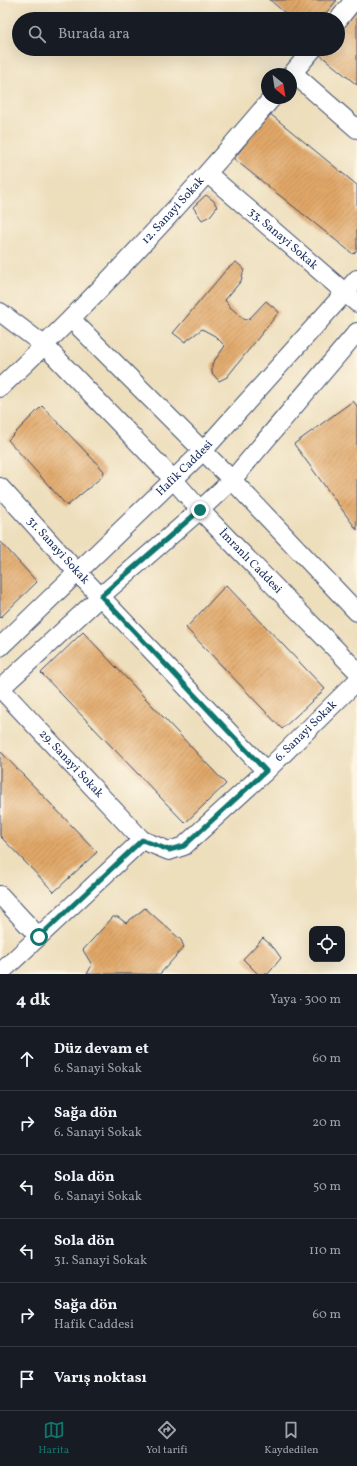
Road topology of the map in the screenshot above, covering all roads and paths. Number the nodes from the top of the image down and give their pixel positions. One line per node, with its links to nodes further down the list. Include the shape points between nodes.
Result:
1 (354, 0): 2 (street)
2 (344, 12)
3 (307, 56): 4 (street)
4 (297, 68)
5 (297, 78): 7 (street)
6 (267, 104): 8 (street, 12. Sanayi Sokak)
7 (357, 129)
8 (208, 174): 10 (street, 33. Sanayi Sokak); 12 (street, 12. Sanayi Sokak)
9 (357, 279): 10 (street, Hafik Caddesi)
10 (351, 298): 16 (street, Hafik Caddesi)
11 (0, 312): 14 (street, İmranlı Caddesi)
12 (71, 319): 14 (street, 12. Sanayi Sokak); 16 (street)
13 (357, 332): 18 (street)
14 (46, 346): 15 (street, 12. Sanayi Sokak); 17 (street, İmranlı Caddesi)
15 (0, 388)
16 (203, 451): 17 (street, Hafik Caddesi); 18 (street)
17 (173, 479): 20 (street, İmranlı Caddesi); 21 (street, Hafik Caddesi)
18 (232, 480): 20 (street); 23 (street)
19 (0, 487): 21 (street, 31. Sanayi Sokak)
20 (200, 510): 22 (street); 25 (street, İmranlı Caddesi)
21 (78, 573): 22 (street, 31. Sanayi Sokak); 24 (street, Hafik Caddesi)
22 (101, 596): 27 (street); 28 (street, 31. Sanayi Sokak)
23 (357, 612)
24 (0, 647)
25 (357, 671)
26 (357, 681): 28 (street, 6. Sanayi Sokak)
27 (0, 688): 29 (street, 29. Sanayi Sokak)
28 (266, 771): 29 (street, 6. Sanayi Sokak, via 184,846 169,850)
29 (142, 840): 31 (street)
30 (0, 895): 31 (street)
31 (39, 937): 32 (street)
32 (0, 973)

